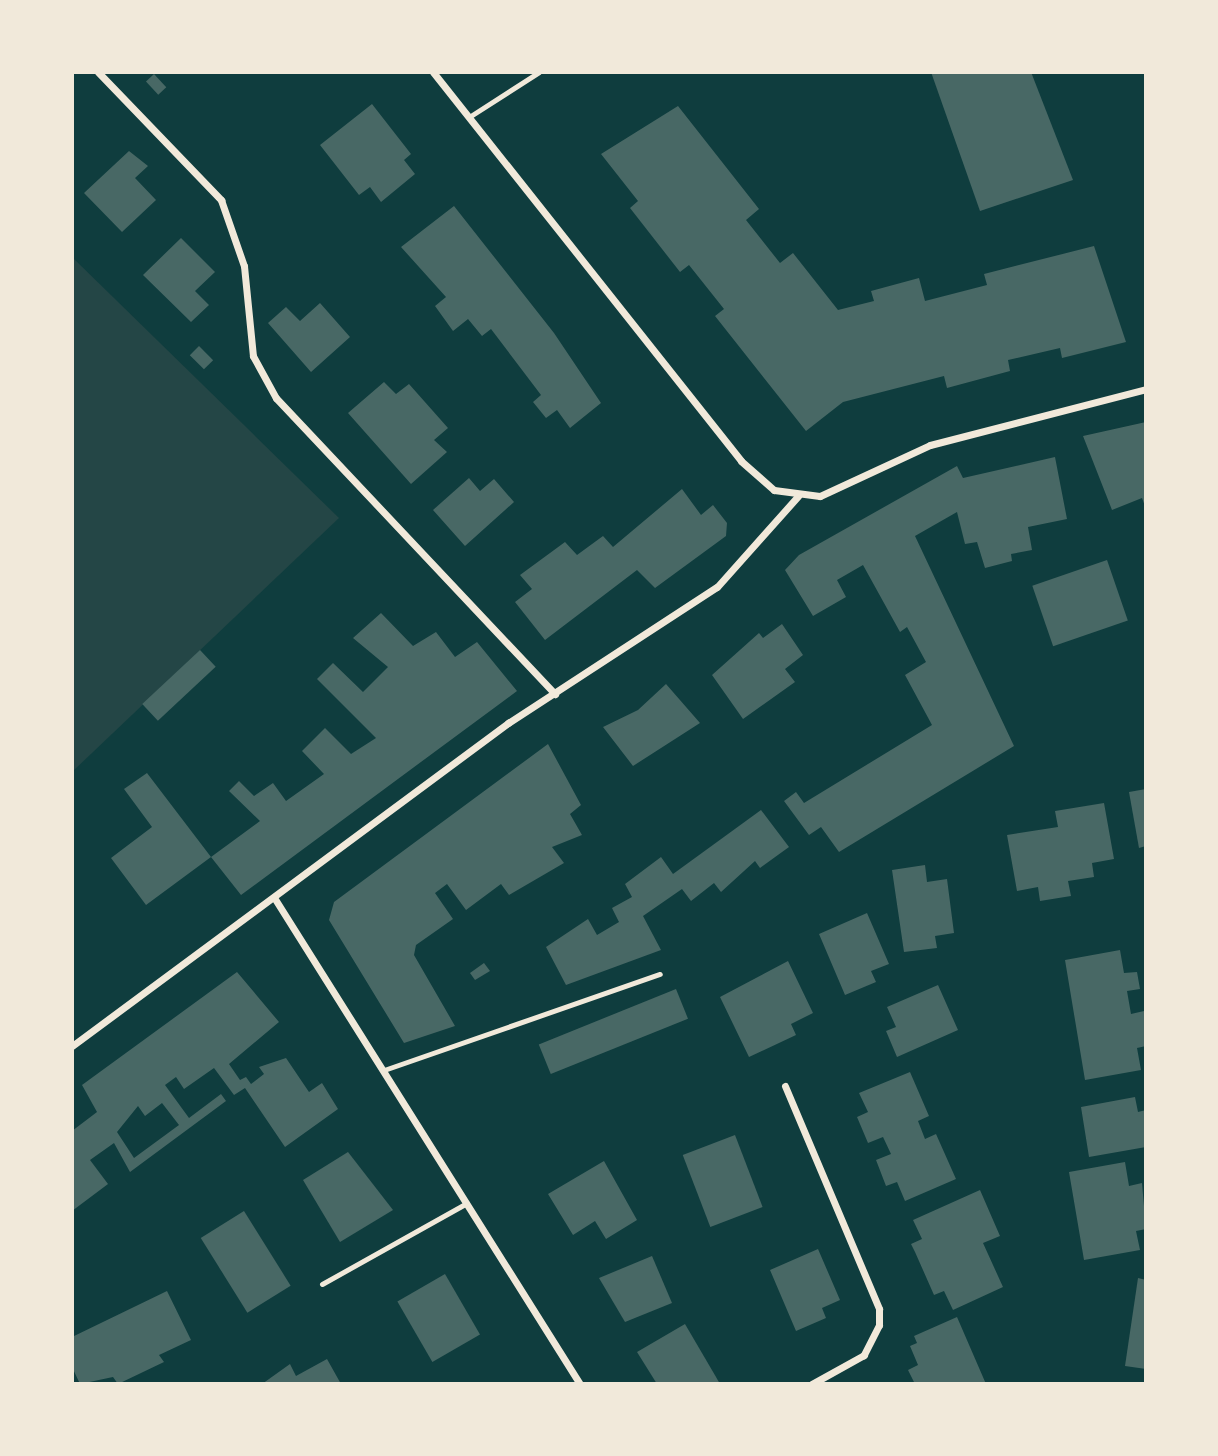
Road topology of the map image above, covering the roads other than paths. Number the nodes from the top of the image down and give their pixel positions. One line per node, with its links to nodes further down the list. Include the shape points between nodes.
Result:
1 (98, 72): 7 (street, via 221,200 244,266 253,356 276,398)
2 (433, 72): 4 (street)
3 (539, 72): 4 (lane)
4 (469, 117): 6 (street, via 741,461 774,490)
5 (1146, 389): 6 (street, via 940,442 820,496)
6 (798, 496): 7 (street, via 717,587)
7 (555, 694): 8 (street)
8 (275, 899): 10 (street); 11 (street)
9 (660, 974): 11 (lane)
10 (72, 1046)
11 (384, 1070): 13 (street)
12 (785, 1086): 16 (street, via 879,1309 864,1355)
13 (467, 1203): 14 (lane); 15 (street)
14 (322, 1284)
15 (580, 1384)
16 (812, 1384)

